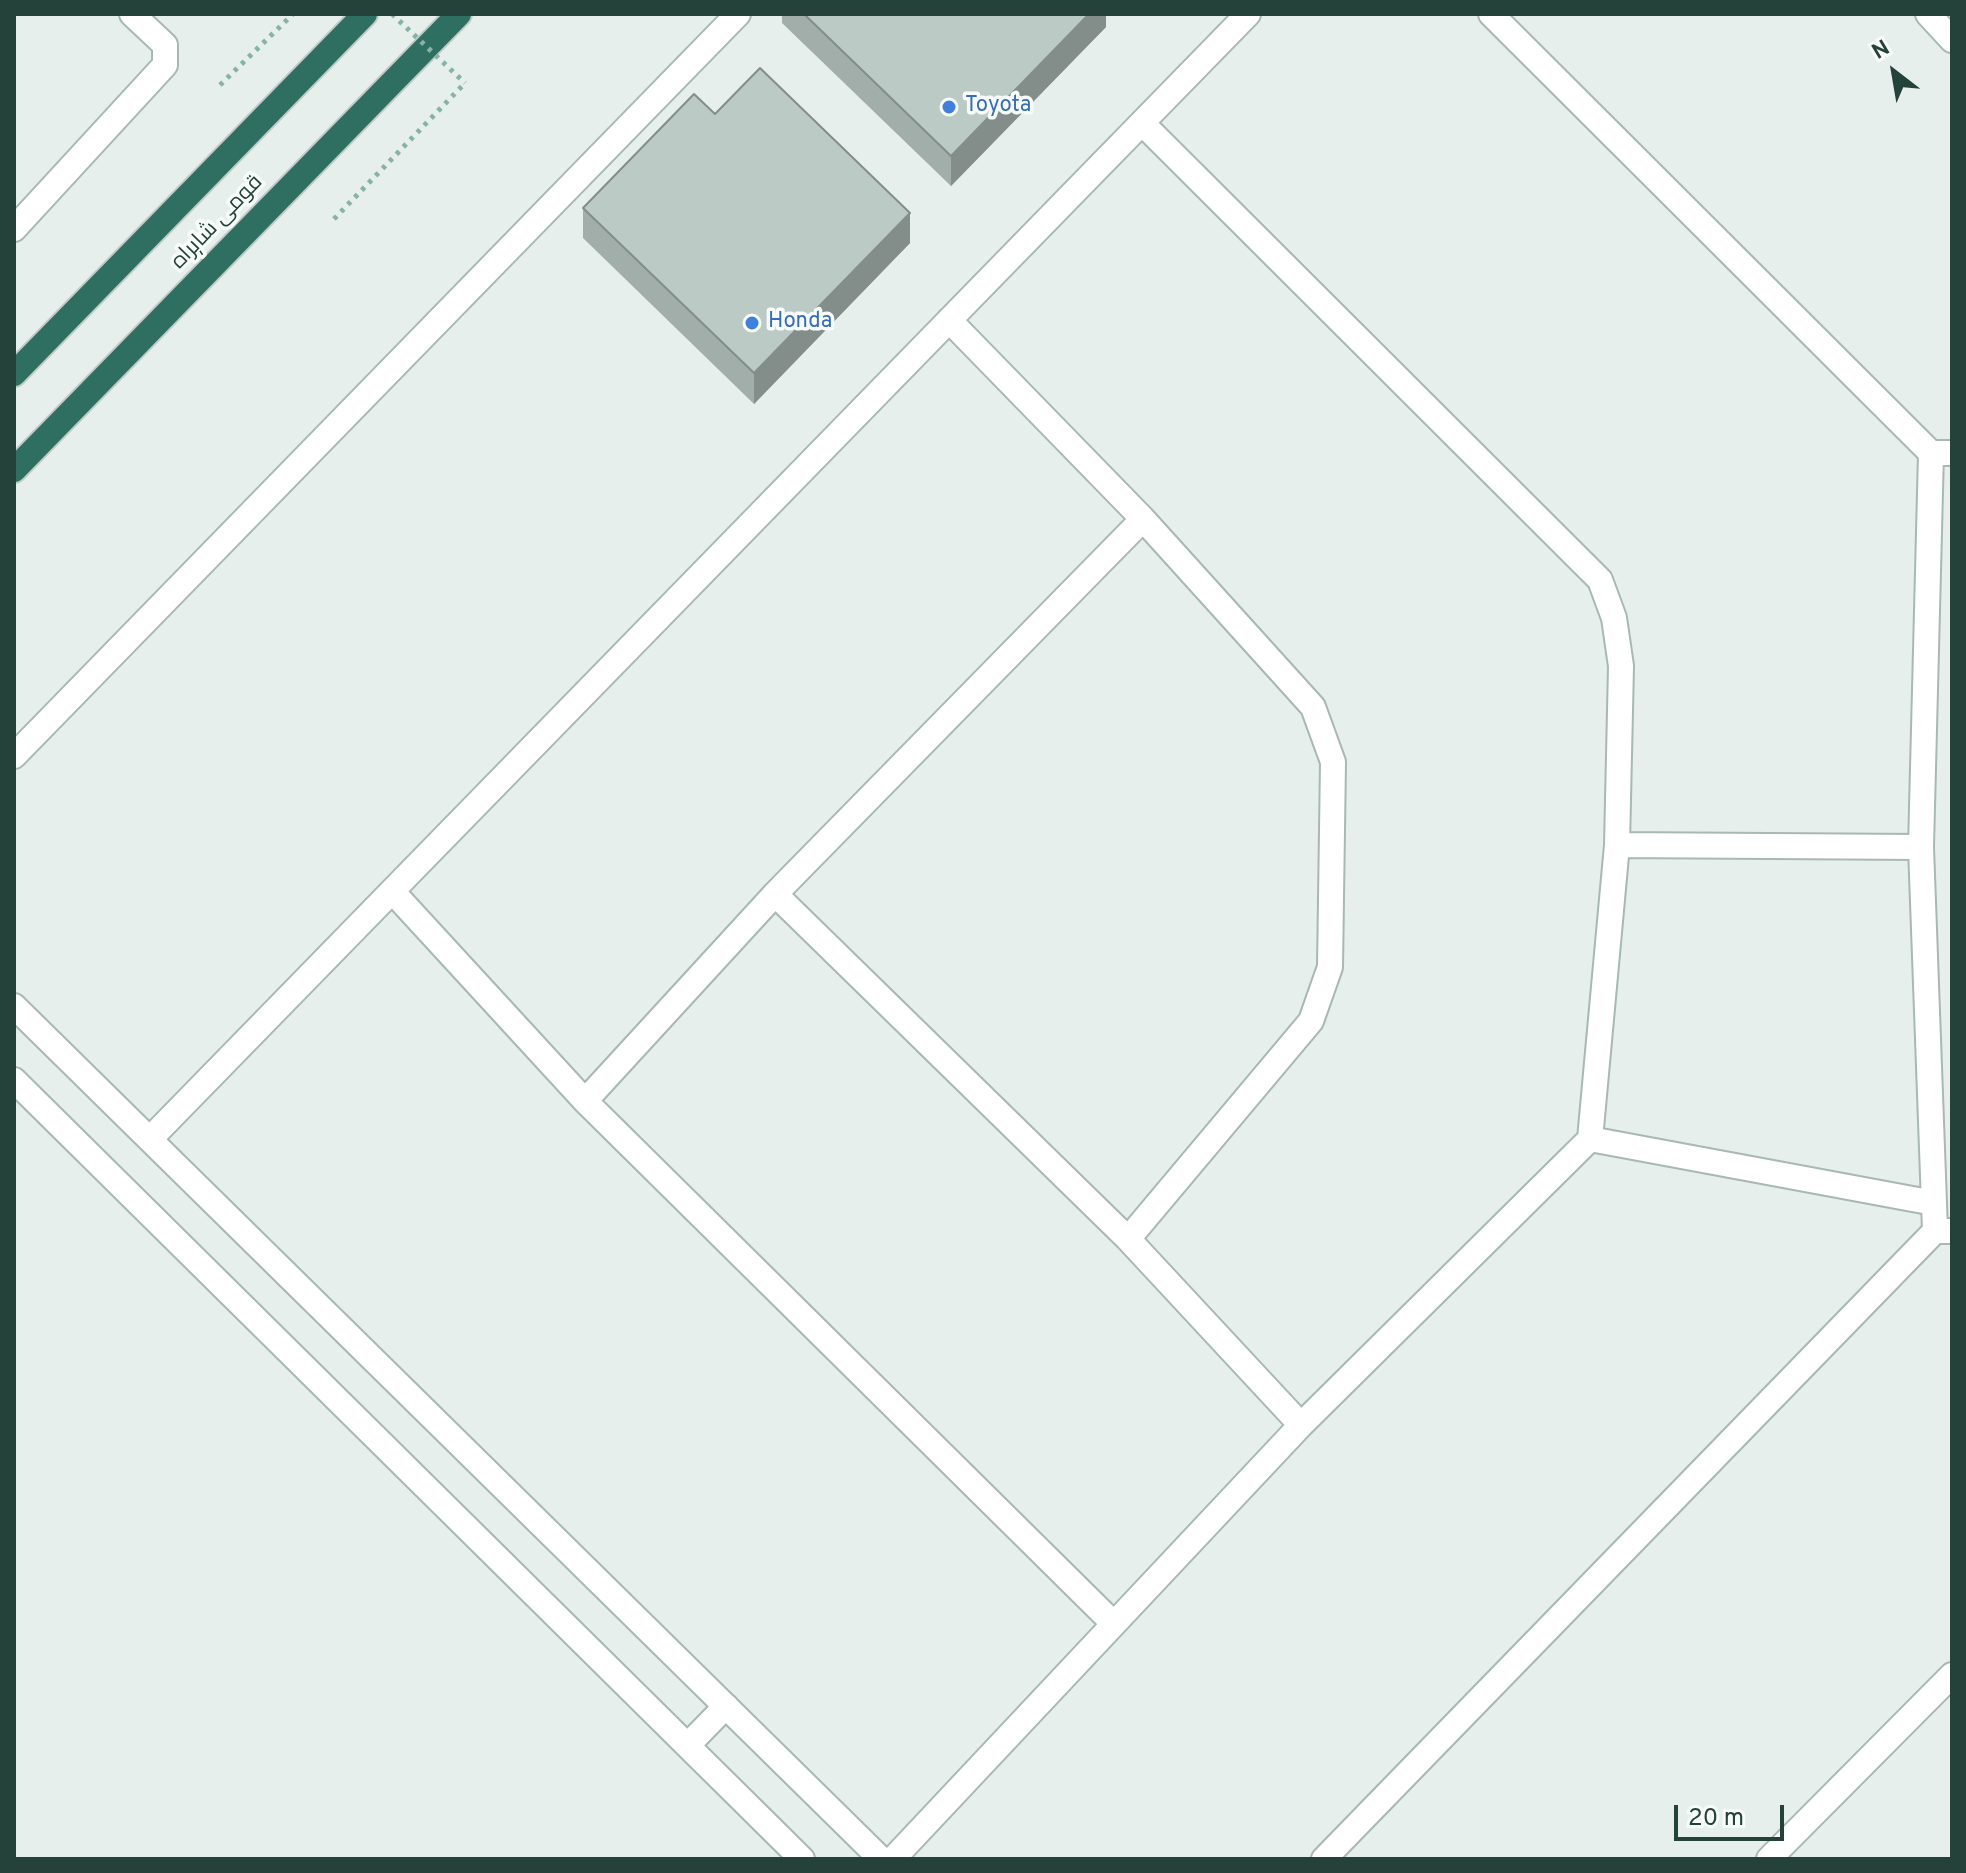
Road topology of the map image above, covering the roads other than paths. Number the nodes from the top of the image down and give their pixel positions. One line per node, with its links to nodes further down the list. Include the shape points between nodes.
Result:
1 (132, 14): 10 (street, via 165,45 165,65)
2 (365, 14): 12 (highway, قومی شاہراہ)
3 (459, 14): 14 (highway, قومی شاہراہ)
4 (738, 14): 16 (street)
5 (1248, 14): 9 (street)
6 (1491, 14): 13 (street)
7 (1928, 14): 8 (street)
8 (1952, 40)
9 (1142, 123): 11 (street); 17 (street, via 1600,580 1614,618 1621,666)
10 (18, 217)
11 (949, 320): 15 (street); 19 (street)
12 (14, 374)
13 (1942, 453): 18 (street)
14 (14, 470)
15 (1143, 519): 20 (street); 28 (street, via 1313,707 1333,762 1330,967 1311,1021)
16 (14, 756)
17 (1617, 845): 18 (street); 25 (street)
18 (1921, 847): 26 (street)
19 (392, 891): 23 (street); 24 (street)
20 (775, 894): 23 (street); 28 (street)
21 (14, 1006): 24 (street)
22 (14, 1080): 33 (street)
23 (585, 1101): 30 (street)
24 (150, 1139): 32 (street)
25 (1590, 1139): 26 (street); 29 (street)
26 (1934, 1203): 27 (street)
27 (1944, 1231): 38 (street)
28 (1128, 1239): 29 (street)
29 (1301, 1425): 30 (street)
30 (1113, 1623): 37 (street)
31 (1952, 1675): 35 (street)
32 (726, 1706): 33 (street); 34 (street)
33 (688, 1745): 36 (street)
34 (869, 1855)
35 (1774, 1857)
36 (802, 1859)
37 (893, 1859)
38 (1324, 1859)

